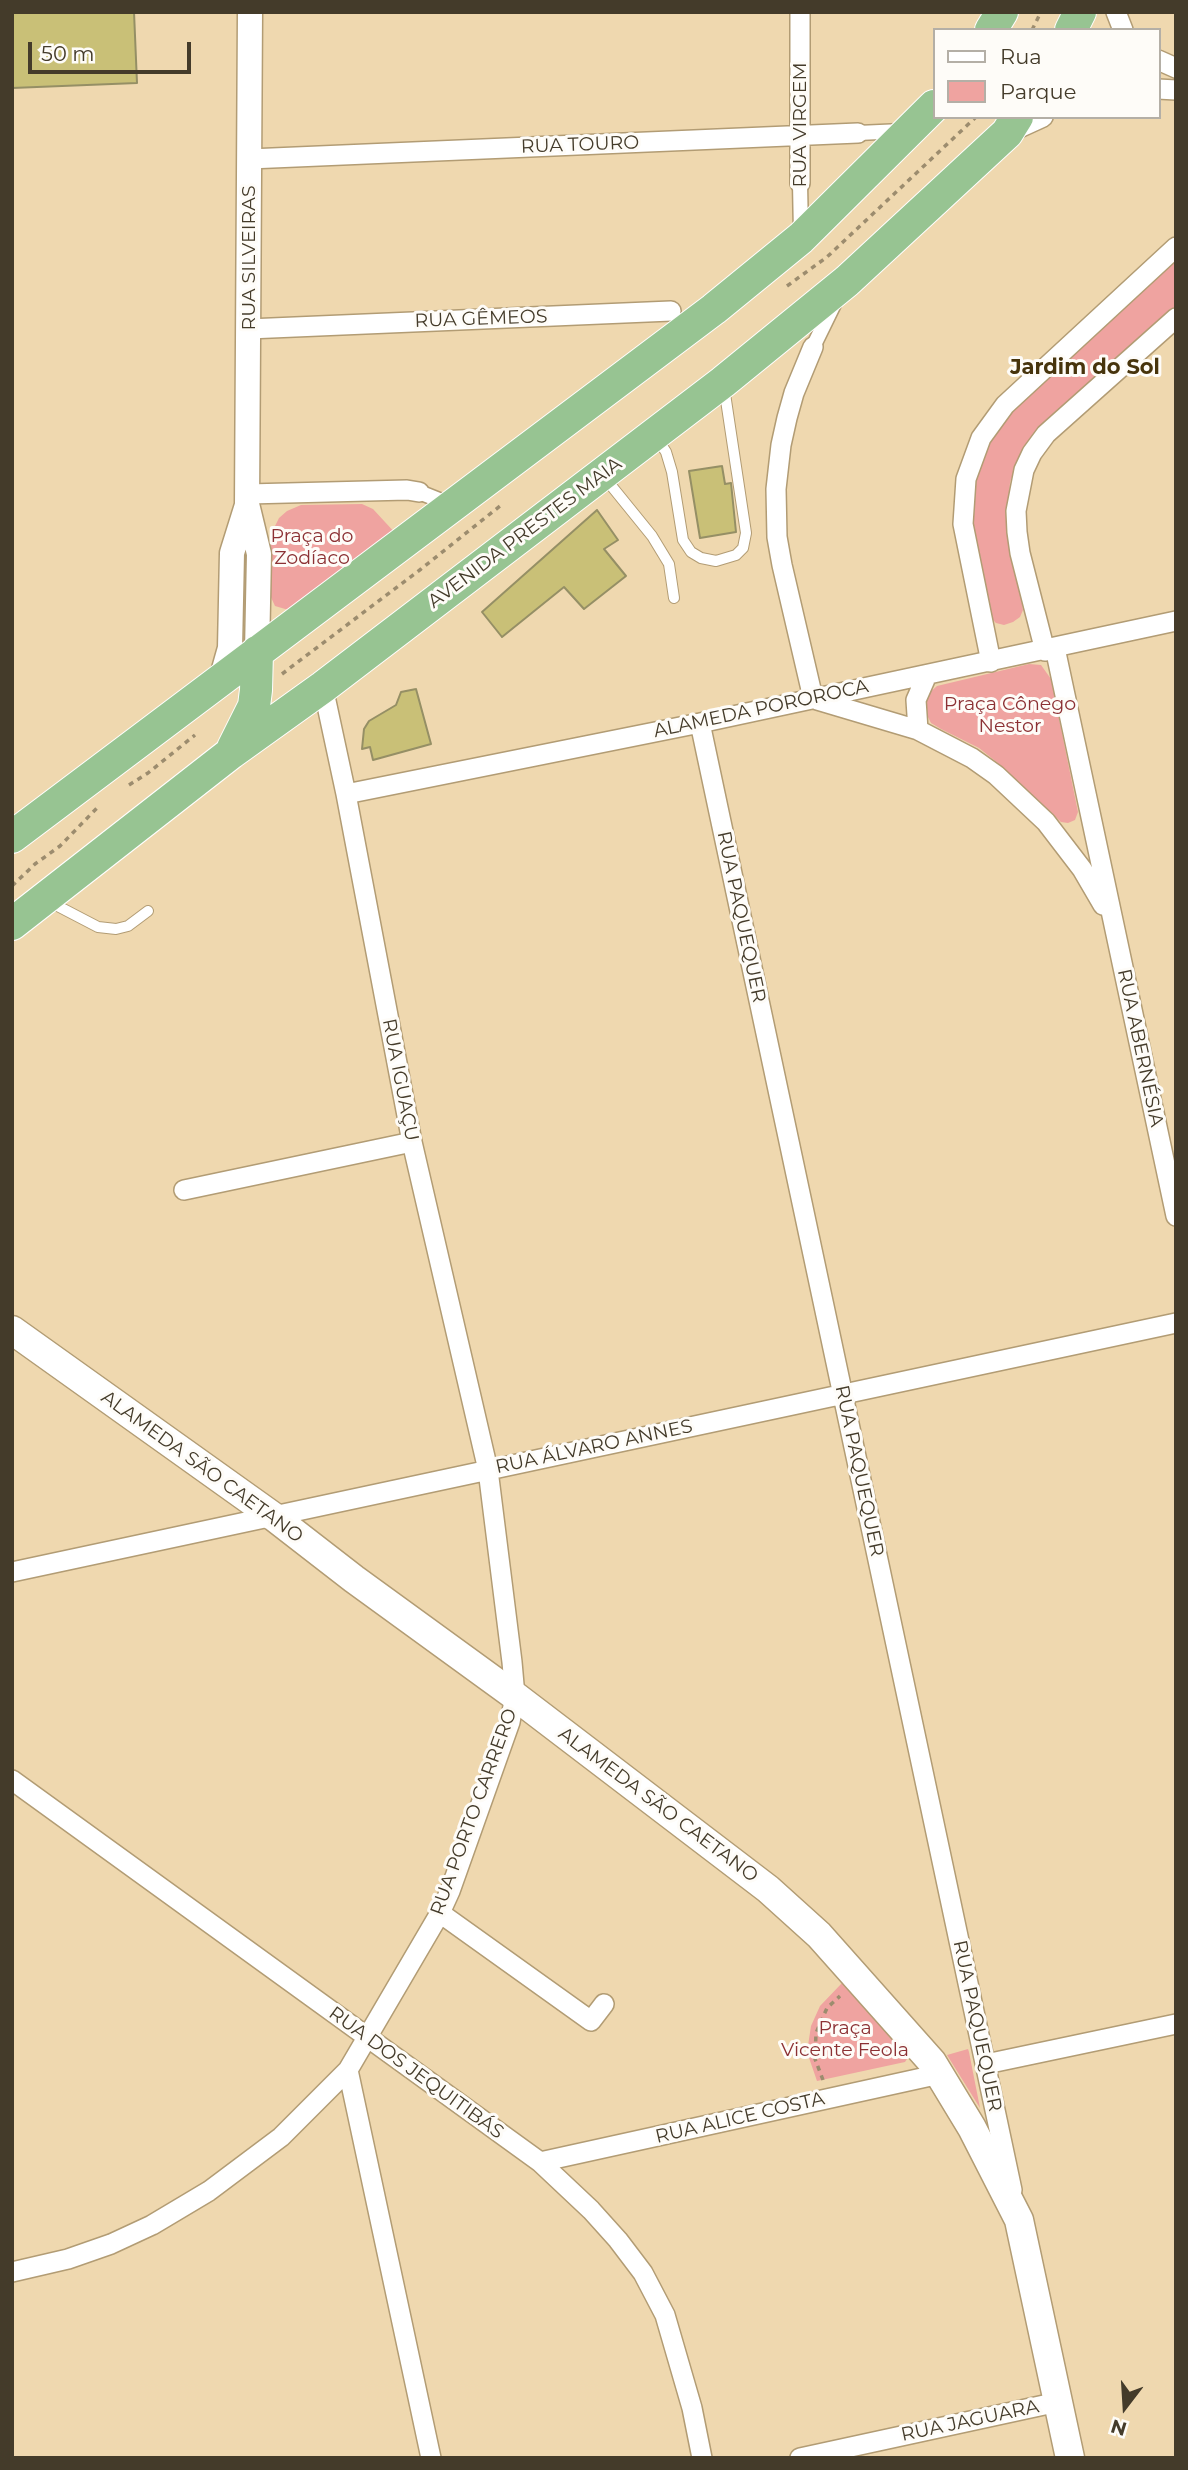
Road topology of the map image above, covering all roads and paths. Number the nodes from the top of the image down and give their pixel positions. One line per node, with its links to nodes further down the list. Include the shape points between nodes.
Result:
1 (250, 12): 17 (street, RUA SILVEIRAS)
2 (800, 12): 16 (street, RUA VIRGEM)
3 (1002, 12): 6 (highway)
4 (1041, 12): 7 (path)
5 (1080, 12): 8 (highway)
6 (992, 28)
7 (1033, 28)
8 (1072, 28)
9 (1160, 61): 10 (street)
10 (1176, 68)
11 (932, 108): 14 (highway)
12 (1035, 119): 13 (street)
13 (1012, 125): 21 (highway, AVENIDA PRESTES MAIA)
14 (911, 131): 15 (street, RUA TOURO); 19 (highway)
15 (858, 133): 16 (street, RUA TOURO)
16 (799, 135): 17 (street, RUA TOURO); 18 (street, RUA VIRGEM)
17 (249, 159): 24 (street, RUA SILVEIRAS)
18 (800, 183): 19 (street, RUA VIRGEM)
19 (801, 238): 22 (highway)
20 (1176, 247): 36 (street, via 1005,405 981,438 966,479 963,524)
21 (847, 281): 25 (street); 26 (highway, AVENIDA PRESTES MAIA)
22 (690, 310): 24 (street, RUA GÊMEOS); 31 (highway)
23 (1176, 318): 34 (street, via 1046,434 1024,470 1016,511 1020,553)
24 (248, 329): 30 (street, RUA SILVEIRAS)
25 (813, 346): 40 (street, via 794,393 776,489 777,537)
26 (723, 382): 27 (highway, AVENIDA PRESTES MAIA); 27 (lane, via 746,533 736,555 716,561 691,552 683,540 666,452)
27 (654, 434): 28 (highway, AVENIDA PRESTES MAIA)
28 (602, 475): 32 (lane, via 669,564); 39 (highway, AVENIDA PRESTES MAIA)
29 (419, 492): 30 (street); 31 (street)
30 (248, 499): 35 (street, RUA SILVEIRAS, via 259,554); 38 (street, RUA SILVEIRAS, via 232,553 230,648)
31 (455, 506): 35 (highway)
32 (674, 598)
33 (1176, 621): 34 (street, ALAMEDA POROROCA)
34 (1050, 650): 36 (street, ALAMEDA POROROCA); 52 (street)
35 (257, 652): 38 (highway); 44 (highway, via 254,706)
36 (991, 662): 37 (street, ALAMEDA POROROCA)
37 (927, 675): 40 (street, ALAMEDA POROROCA); 43 (street, via 916,700)
38 (221, 680): 48 (highway)
39 (323, 687): 44 (highway, AVENIDA PRESTES MAIA); 46 (street, RUA IGUAÇU)
40 (813, 698): 41 (street, ALAMEDA POROROCA); 43 (street)
41 (700, 723): 46 (street, ALAMEDA POROROCA); 59 (street, RUA PAQUEQUER)
42 (201, 730): 45 (path)
43 (918, 730): 52 (street, via 972,758 1022,799 1063,842)
44 (231, 753): 50 (highway, AVENIDA PRESTES MAIA)
45 (119, 790)
46 (346, 794): 54 (street, RUA IGUAÇU)
47 (104, 802): 49 (path)
48 (12, 837)
49 (12, 886)
50 (45, 899): 51 (lane, via 99,927 116,929); 53 (highway, AVENIDA PRESTES MAIA)
51 (148, 911)
52 (1112, 920): 56 (street, RUA ABERNÉSIA)
53 (12, 923)
54 (412, 1142): 55 (street); 60 (street, RUA IGUAÇU)
55 (184, 1190)
56 (1176, 1216)
57 (1176, 1322): 59 (street, RUA ÁLVARO ANNES)
58 (12, 1330): 61 (main road, ALAMEDA SÃO CAETANO)
59 (843, 1394): 60 (street, RUA ÁLVARO ANNES); 70 (street, RUA PAQUEQUER)
60 (488, 1470): 61 (street, RUA ÁLVARO ANNES); 63 (street, RUA PORTO CARRERO)
61 (274, 1517): 62 (street, RUA ÁLVARO ANNES); 63 (main road, ALAMEDA SÃO CAETANO)
62 (12, 1573)
63 (515, 1696): 65 (street, RUA PORTO CARRERO, via 510,1722); 66 (main road, ALAMEDA SÃO CAETANO, via 768,1889)
64 (12, 1780): 69 (street, RUA DOS JEQUITIBÁS)
65 (440, 1913): 67 (street, via 591,2021); 69 (street, RUA PORTO CARRERO)
66 (859, 1977): 72 (main road, ALAMEDA SÃO CAETANO); 73 (path, via 827,2008 816,2033 815,2059)
67 (604, 2004)
68 (1176, 2024): 70 (street)
69 (367, 2038): 71 (street, RUA PORTO CARRERO); 74 (street, RUA DOS JEQUITIBÁS)
70 (986, 2064): 75 (street, RUA PAQUEQUER)
71 (348, 2070): 76 (street, RUA PORTO CARRERO, via 281,2137 209,2191 111,2244); 78 (street)
72 (940, 2074): 73 (street, RUA ALICE COSTA); 75 (main road, ALAMEDA SÃO CAETANO)
73 (833, 2097): 74 (street, RUA ALICE COSTA)
74 (540, 2162): 79 (street, RUA DOS JEQUITIBÁS, via 591,2210 643,2273 668,2326)
75 (1019, 2220): 77 (main road, ALAMEDA SÃO CAETANO)
76 (12, 2272)
77 (1058, 2402): 80 (street, RUA JAGUARA); 81 (main road, ALAMEDA SÃO CAETANO)
78 (431, 2458)
79 (702, 2458)
80 (800, 2458)
81 (1070, 2458)

